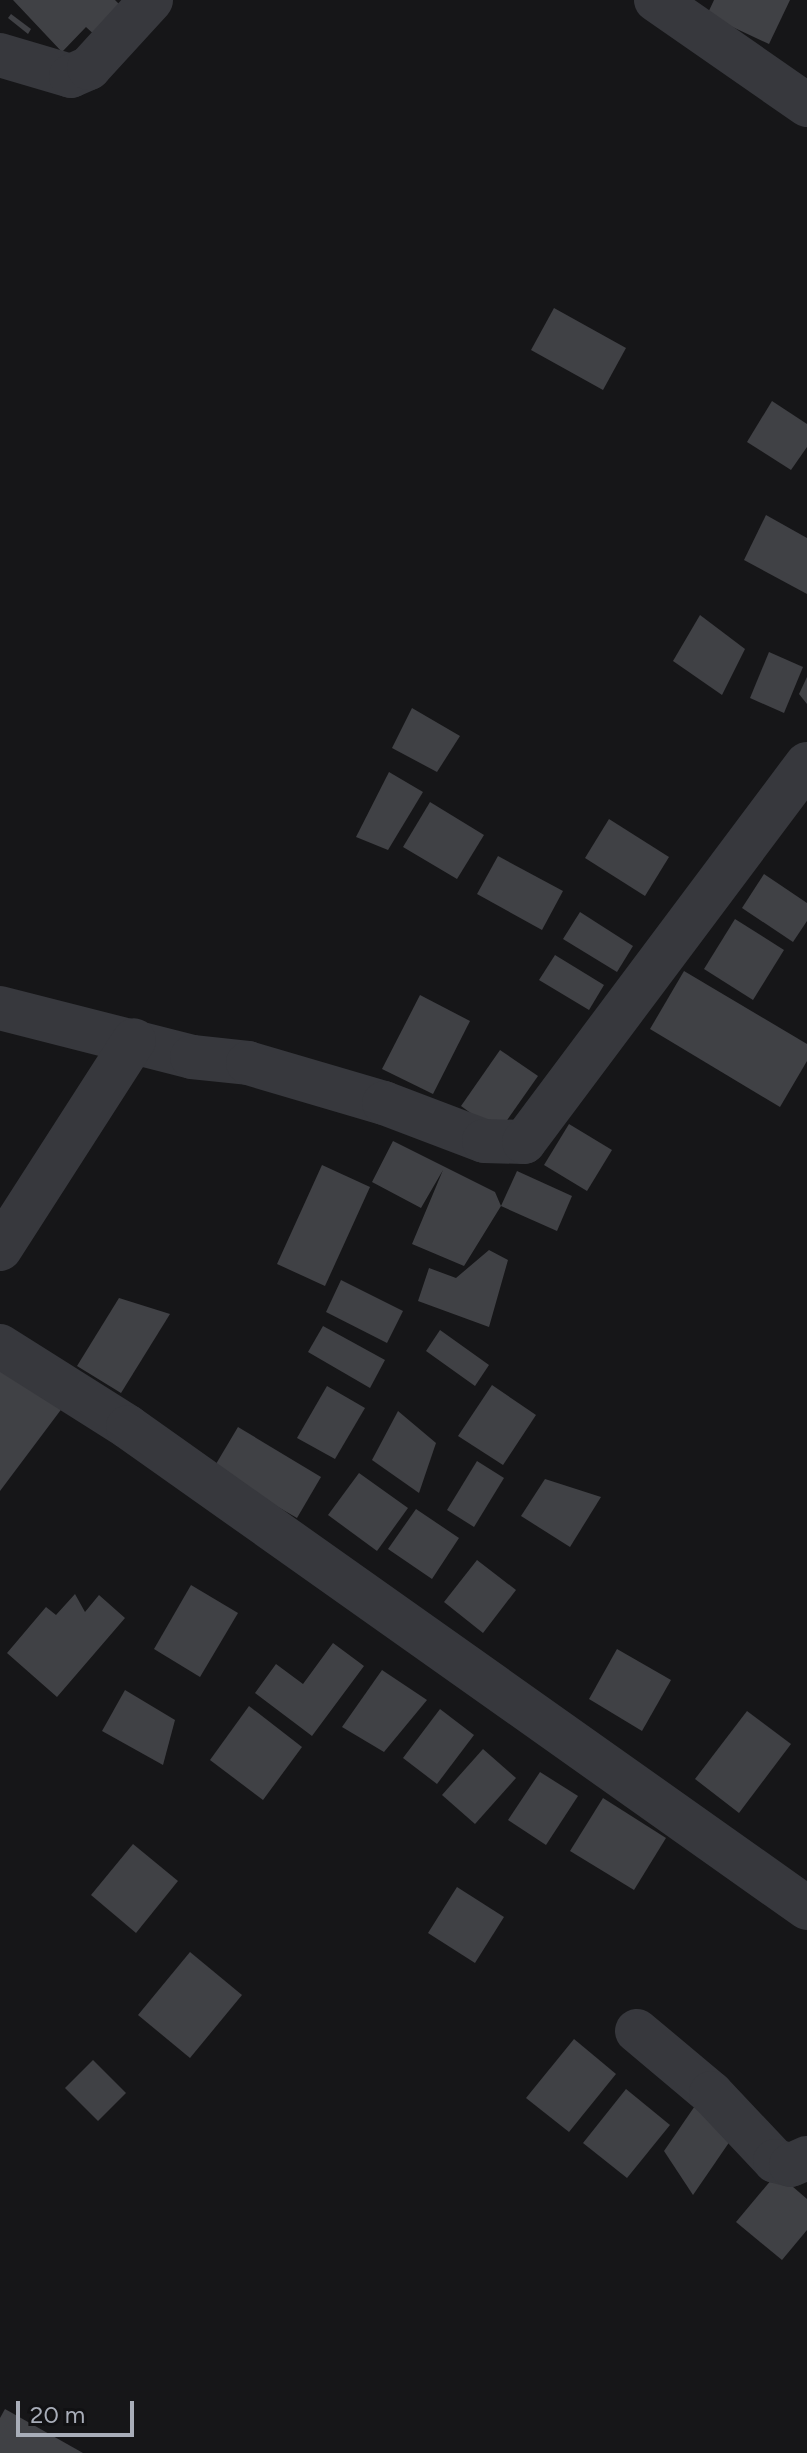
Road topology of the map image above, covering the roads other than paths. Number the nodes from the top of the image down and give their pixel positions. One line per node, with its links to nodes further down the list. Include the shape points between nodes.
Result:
1 (151, 0): 3 (street, via 89,68 71,76)
2 (656, 0): 4 (street)
3 (0, 55)
4 (807, 105)
5 (807, 764): 7 (street, via 524,1142 484,1141 335,1087)
6 (0, 1008): 7 (street)
7 (134, 1040): 8 (street)
8 (0, 1249)
9 (0, 1346): 10 (street, via 128,1427)
10 (807, 1908)
11 (637, 2031): 12 (street, via 711,2093 775,2161 791,2165)
12 (807, 2158)

